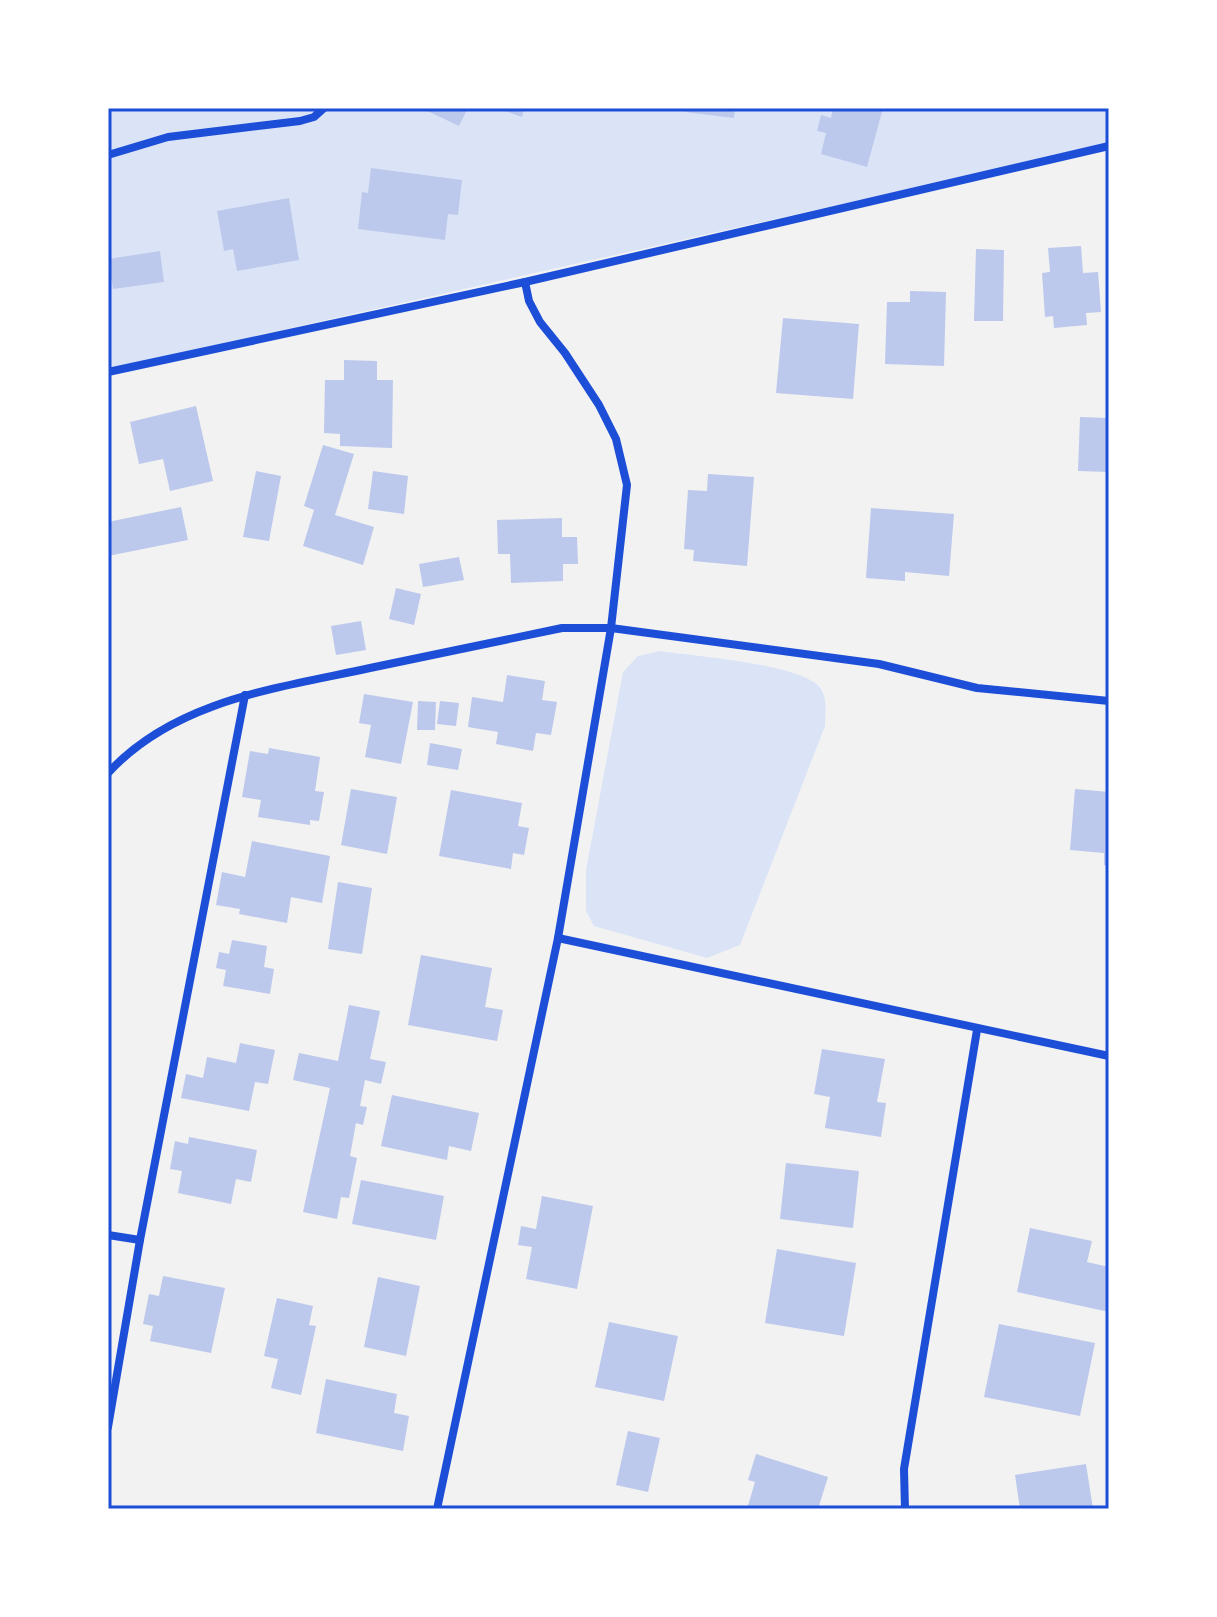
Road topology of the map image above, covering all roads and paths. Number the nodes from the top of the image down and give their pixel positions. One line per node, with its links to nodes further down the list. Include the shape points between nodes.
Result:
1 (324, 108): 3 (street, via 300,121 168,137)
2 (1109, 146): 4 (street)
3 (108, 155)
4 (525, 282): 5 (street); 6 (street, via 540,322 582,379 616,439 627,485)
5 (108, 372)
6 (611, 628): 7 (street, via 562,628); 8 (street, via 879,664 977,688); 10 (street)
7 (245, 695): 9 (street, via 149,736); 14 (street)
8 (1109, 701)
9 (108, 773)
10 (558, 938): 11 (street); 16 (street)
11 (977, 1030): 12 (street); 17 (street, via 904,1469)
12 (1109, 1056)
13 (108, 1235): 14 (street)
14 (140, 1240): 15 (street)
15 (108, 1427)
16 (437, 1509)
17 (905, 1509)

